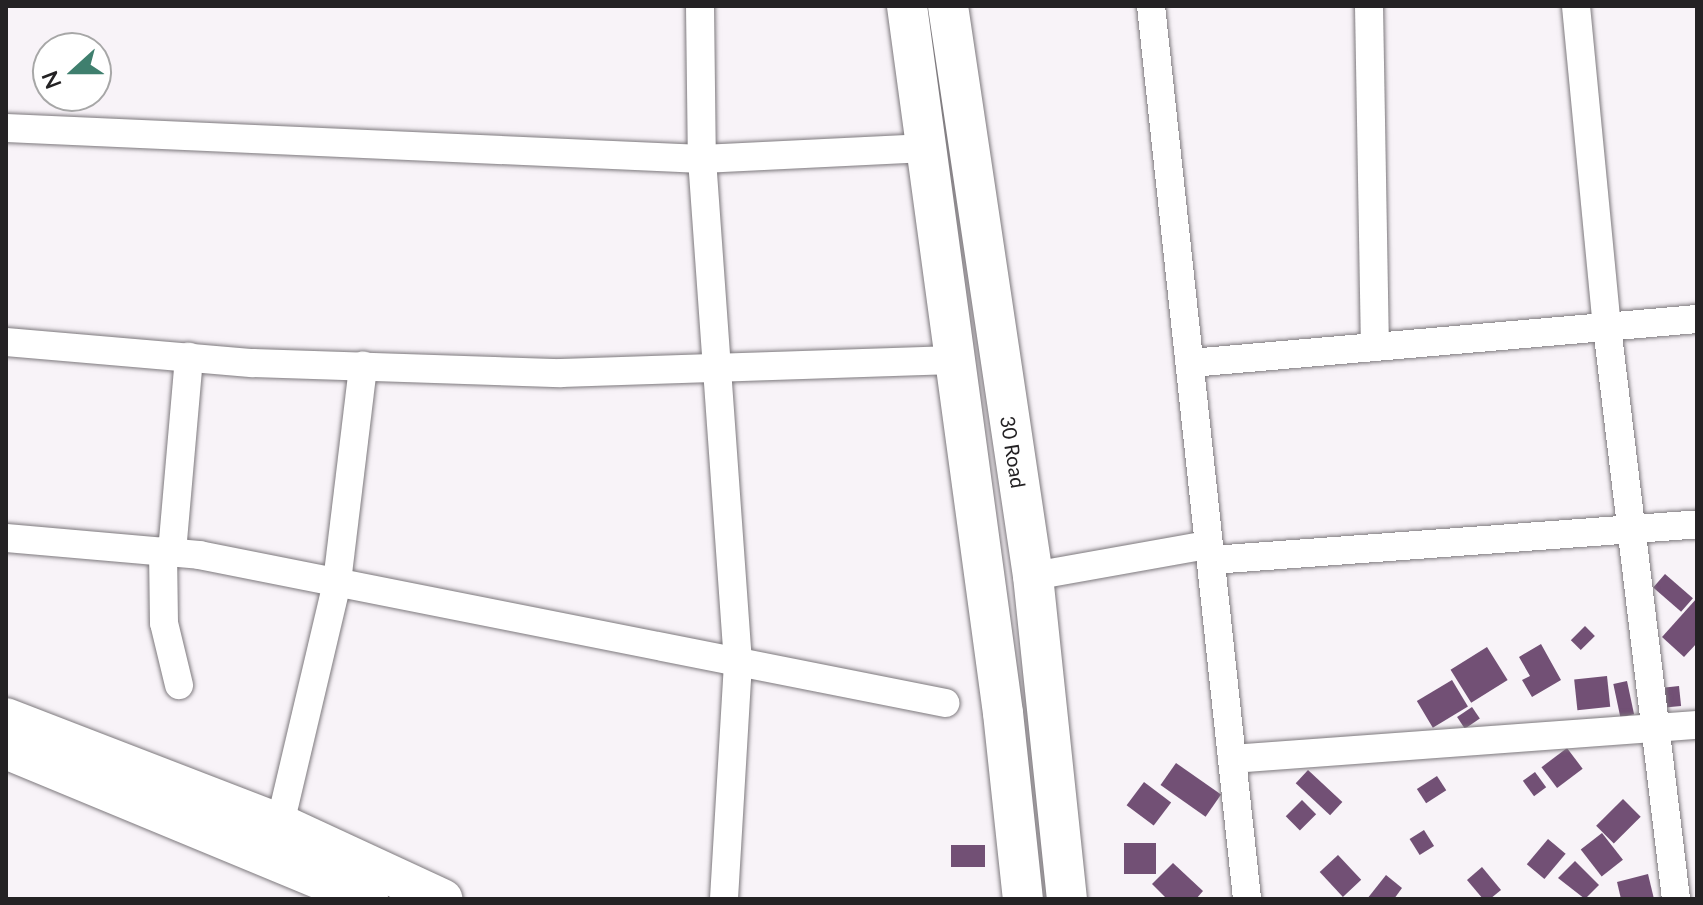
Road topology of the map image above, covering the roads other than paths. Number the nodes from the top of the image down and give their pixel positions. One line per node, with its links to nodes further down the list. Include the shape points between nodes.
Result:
1 (700, 6): 9 (street)
2 (907, 6): 8 (main road)
3 (948, 6): 24 (main road, 30 Road)
4 (1151, 6): 16 (street)
5 (1369, 6): 13 (street)
6 (1576, 6): 11 (street)
7 (6, 128): 9 (street)
8 (927, 148): 9 (street); 15 (main road)
9 (702, 159): 18 (street)
10 (1697, 319): 11 (street)
11 (1607, 327): 13 (street); 20 (street)
12 (6, 342): 14 (street)
13 (1375, 347): 16 (street)
14 (189, 357): 17 (street); 22 (street)
15 (954, 360): 18 (street); 38 (main road)
16 (1191, 363): 23 (street)
17 (363, 366): 18 (street, via 561,373); 25 (street)
18 (714, 366): 26 (street)
19 (1697, 524): 20 (street)
20 (1631, 529): 23 (street); 31 (street)
21 (6, 538): 22 (street)
22 (168, 552): 25 (street); 27 (street, via 164,623)
23 (1209, 553): 24 (street); 33 (street)
24 (1033, 576): 39 (main road, 30 Road)
25 (337, 582): 26 (street); 34 (street)
26 (738, 663): 28 (street); 37 (street)
27 (179, 685)
28 (945, 703)
29 (6, 718): 34 (main road)
30 (1697, 725): 31 (street)
31 (1657, 728): 33 (street); 41 (street)
32 (6, 749): 35 (main road)
33 (1232, 759): 40 (street)
34 (280, 824): 36 (main road)
35 (368, 899)
36 (442, 899)
37 (724, 899)
38 (1023, 899)
39 (1067, 899)
40 (1247, 899)
41 (1676, 899)

